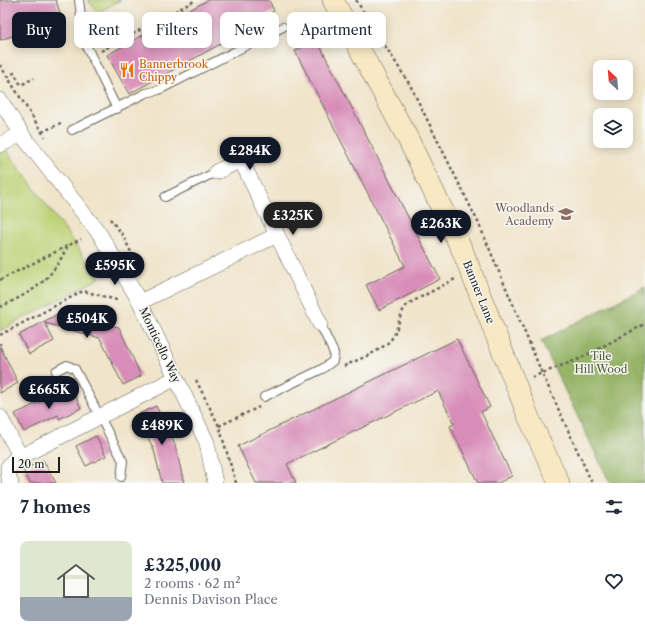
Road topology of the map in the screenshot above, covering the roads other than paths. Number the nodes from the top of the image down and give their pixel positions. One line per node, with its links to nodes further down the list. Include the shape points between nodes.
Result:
1 (79, 0): 3 (lane)
2 (333, 0): 28 (street, Banner Lane, via 425,172 471,271 529,418)
3 (80, 12)
4 (283, 28): 7 (lane, via 159,90 146,93)
5 (88, 48): 7 (lane)
6 (0, 100): 9 (street, Monticello Way)
7 (117, 108): 8 (lane)
8 (72, 130)
9 (21, 134): 10 (street); 16 (street, Monticello Way, via 98,233)
10 (0, 145)
11 (272, 145): 12 (street)
12 (241, 160): 13 (street); 15 (street)
13 (216, 172): 14 (lane)
14 (165, 197)
15 (277, 235): 16 (street); 17 (street)
16 (140, 302): 19 (street, Monticello Way)
17 (320, 324): 20 (lane, via 334,353 333,361 322,370)
18 (56, 371): 21 (lane, via 67,365 74,369)
19 (176, 378): 21 (street); 27 (street, Monticello Way, via 206,443)
20 (264, 397)
21 (98, 416): 23 (street); 25 (lane, via 123,461)
22 (0, 417): 23 (street)
23 (20, 456): 24 (street)
24 (4, 465): 26 (street)
25 (121, 477)
26 (11, 483)
27 (215, 483)
28 (559, 483)

